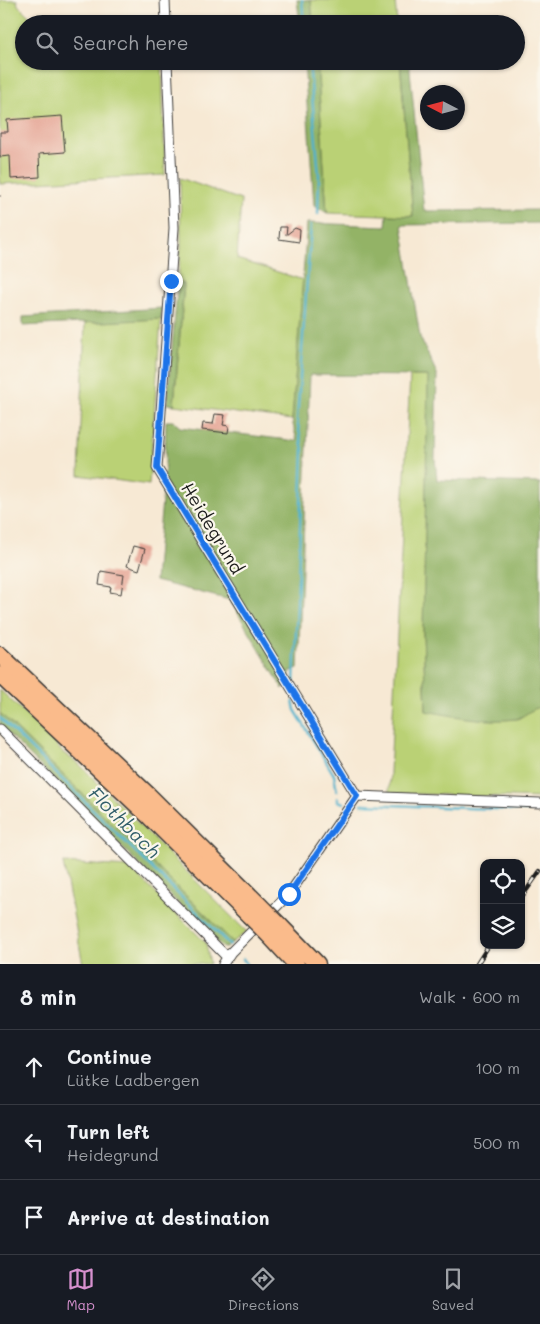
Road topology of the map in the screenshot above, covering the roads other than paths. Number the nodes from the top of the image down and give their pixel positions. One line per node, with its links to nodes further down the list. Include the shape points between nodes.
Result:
1 (164, 0): 2 (street)
2 (165, 15)
3 (167, 70): 7 (street, Heidegrund, via 174,228 157,468)
4 (0, 655): 9 (highway, via 114,761)
5 (0, 675): 9 (highway)
6 (0, 729): 11 (street)
7 (357, 796): 8 (street); 11 (street, via 289,894)
8 (540, 803)
9 (254, 910): 10 (highway, bridge)
10 (274, 930): 12 (highway); 13 (highway)
11 (225, 960)
12 (296, 964)
13 (317, 964)

